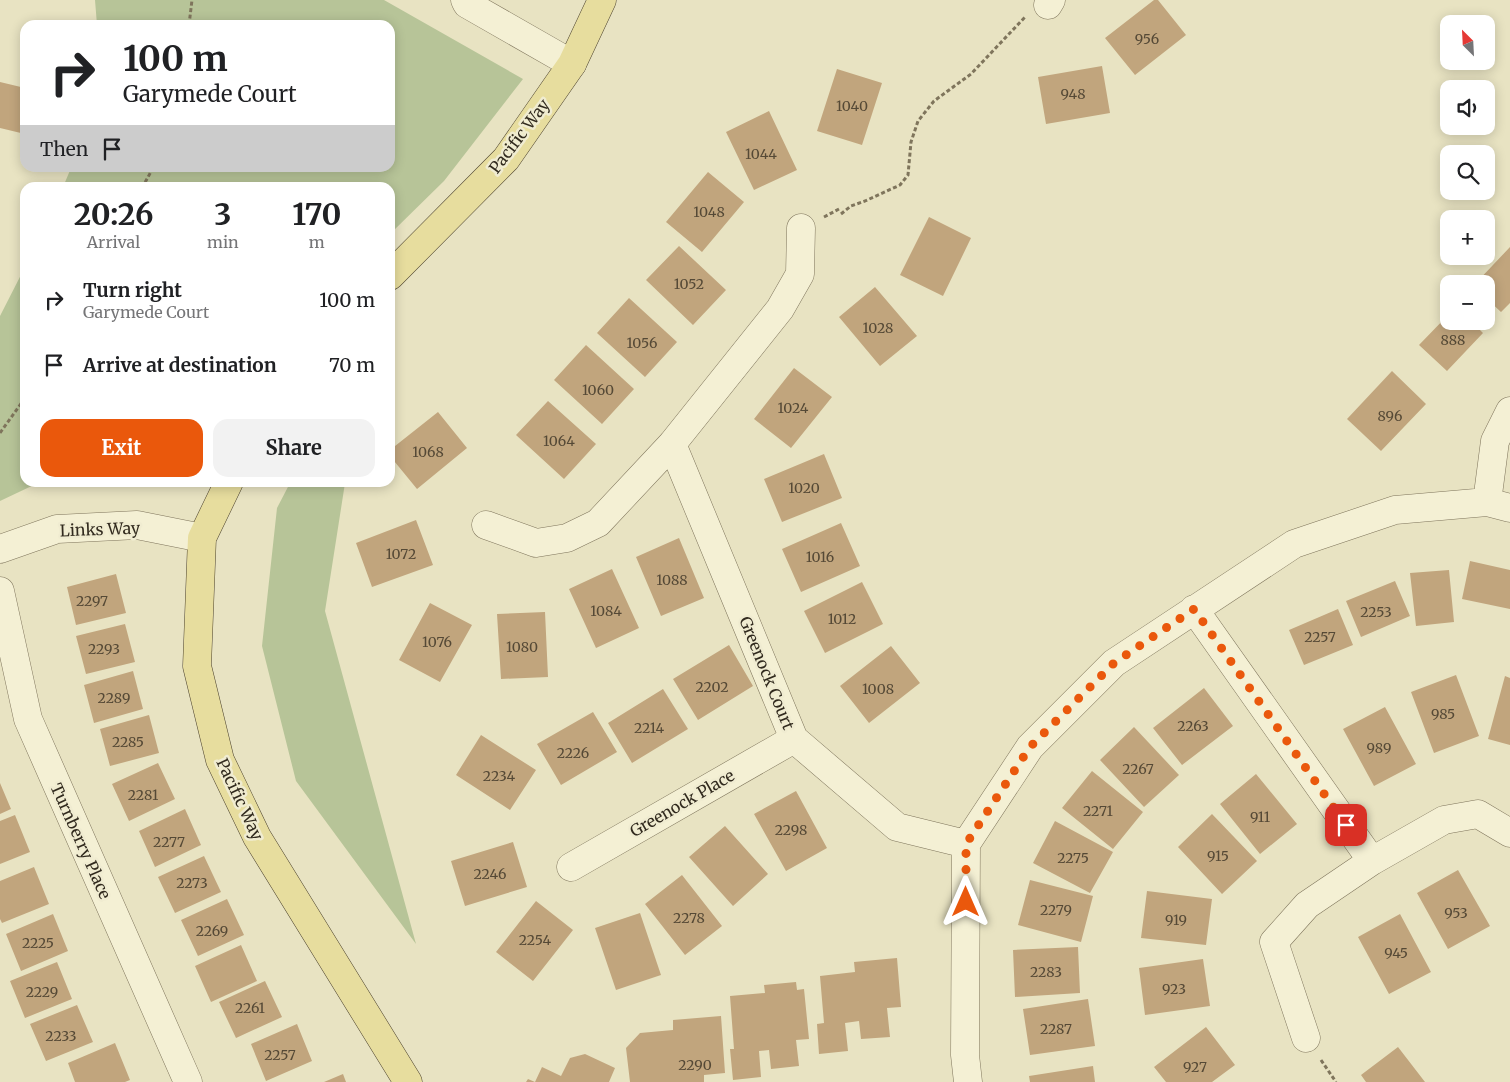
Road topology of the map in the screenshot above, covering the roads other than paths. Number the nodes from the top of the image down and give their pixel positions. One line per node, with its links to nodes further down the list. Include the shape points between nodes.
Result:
1 (465, 0): 3 (street)
2 (602, 0): 3 (main road, Pacific Way)
3 (572, 64): 5 (main road, Pacific Way, via 506,159)
4 (801, 228): 7 (street, via 800,274 785,301)
5 (395, 271)
6 (1510, 411): 9 (street, via 1495,441)
7 (672, 444): 10 (street, via 598,523 567,538 536,543); 15 (street, Greenock Court)
8 (228, 487): 11 (main road, Pacific Way)
9 (1498, 505): 14 (street, via 1395,510 1294,544)
10 (486, 525)
11 (202, 538): 12 (street, Links Way, via 137,524 57,529); 22 (main road, Pacific Way, via 196,666 220,760 257,837)
12 (0, 549)
13 (0, 591): 21 (street, Turnberry Place, via 28,719)
14 (1194, 609): 17 (street, via 1114,663 1030,747); 18 (street)
15 (794, 739): 17 (street, Greenock Court, via 897,827); 19 (street, Greenock Place)
16 (1510, 833): 18 (street, via 1478,814 1444,820)
17 (966, 844): 23 (street)
18 (1372, 861): 20 (street, via 1307,905 1274,942)
19 (571, 866)
20 (1306, 1038)
21 (188, 1082)
22 (408, 1082)
23 (968, 1082)

